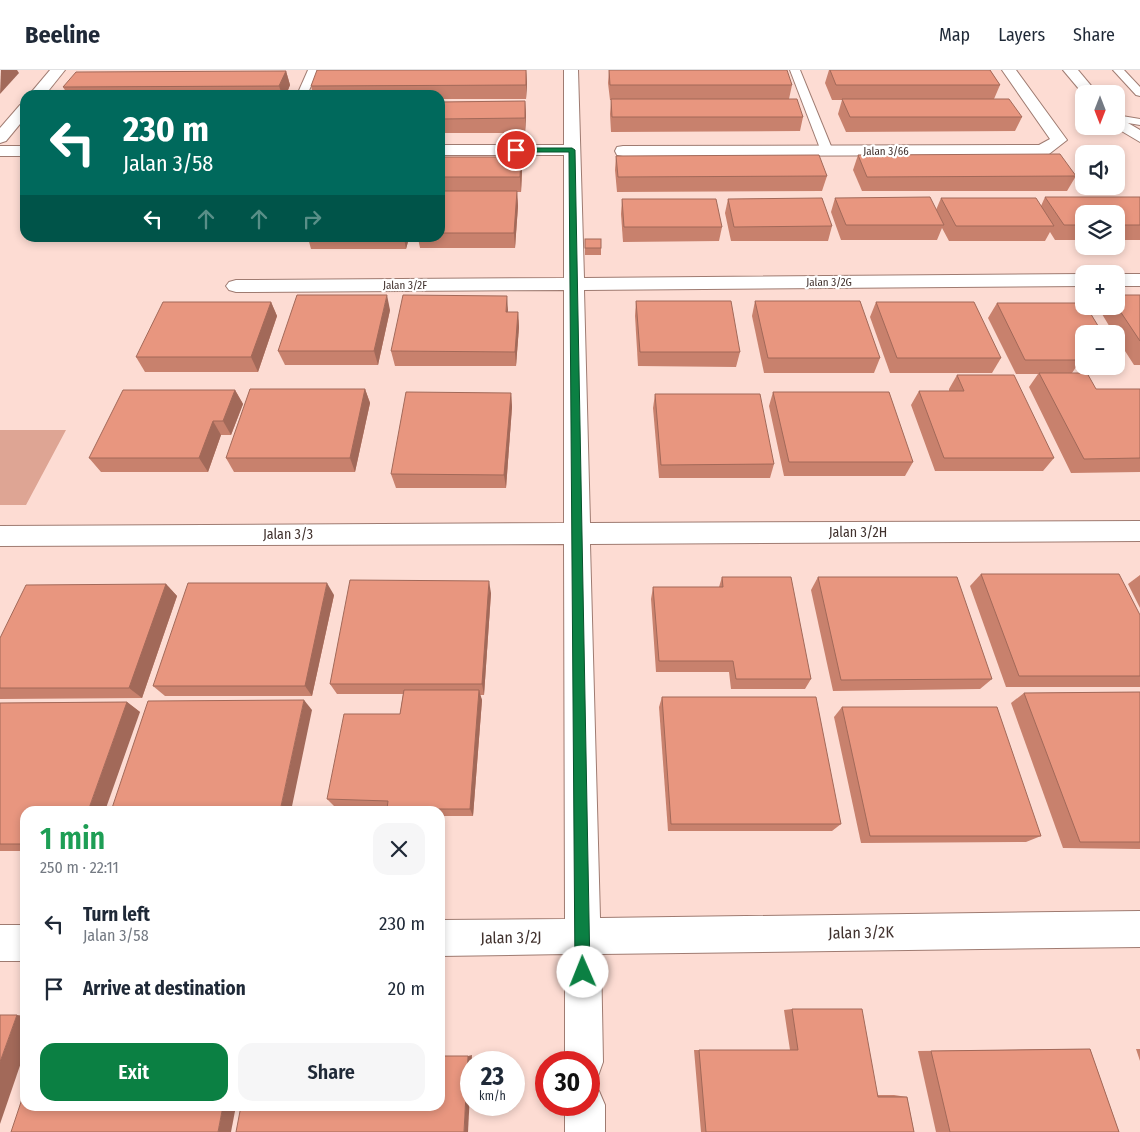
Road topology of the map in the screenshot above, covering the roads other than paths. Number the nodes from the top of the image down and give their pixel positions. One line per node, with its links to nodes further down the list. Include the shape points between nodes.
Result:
1 (58, 70): 9 (street)
2 (313, 70): 10 (lane)
3 (571, 70): 19 (street)
4 (795, 70): 23 (lane)
5 (1008, 70): 23 (street, Jalan 3/66, via 1059,140 1044,150)
6 (1070, 70): 8 (street)
7 (1118, 70): 11 (lane)
8 (1083, 85)
9 (40, 90)
10 (304, 90)
11 (1140, 93)
12 (20, 114): 16 (street)
13 (1125, 121): 14 (lane)
14 (1140, 122)
15 (1125, 127): 17 (street)
16 (0, 138)
17 (1140, 138)
18 (445, 150): 19 (street)
19 (572, 150): 27 (street)
20 (0, 151): 21 (street)
21 (20, 151)
22 (623, 151): 23 (street, Jalan 3/66)
23 (827, 151)
24 (1075, 280): 27 (street, Jalan 3/2G)
25 (1125, 280): 26 (street)
26 (1140, 280)
27 (574, 284): 28 (street, Jalan 3/2F); 30 (street)
28 (236, 286)
29 (1140, 532): 30 (street, Jalan 3/2H)
30 (577, 533): 31 (street, Jalan 3/3); 33 (street)
31 (0, 536)
32 (1140, 929): 33 (street, Jalan 3/2K)
33 (582, 936): 34 (street, Jalan 3/2J); 37 (street)
34 (445, 938)
35 (0, 943): 36 (street)
36 (20, 943)
37 (584, 1051)
38 (585, 1116): 39 (street)
39 (585, 1132)

